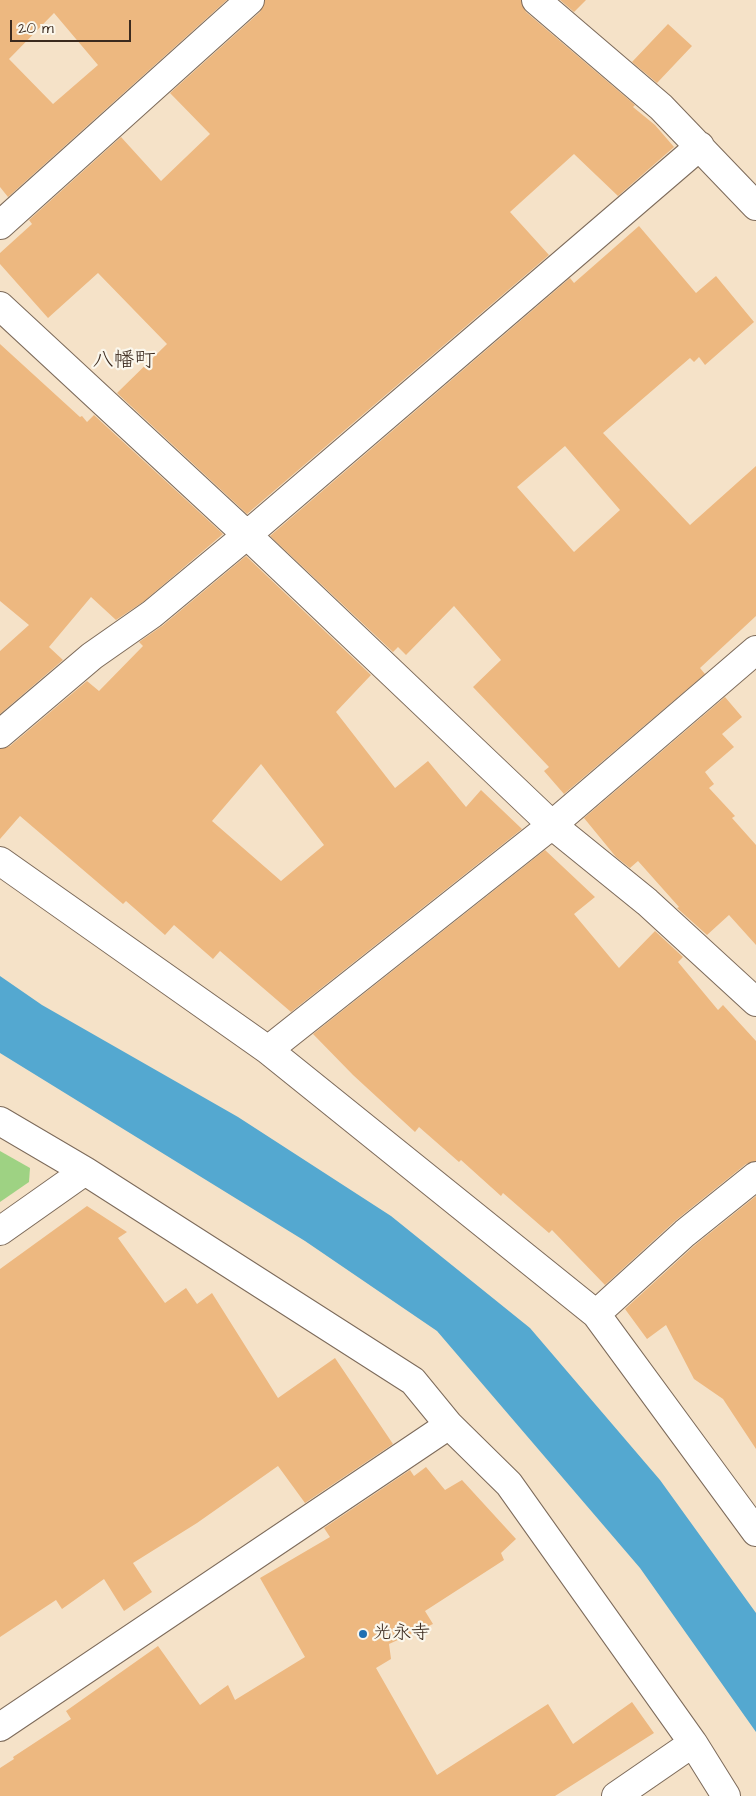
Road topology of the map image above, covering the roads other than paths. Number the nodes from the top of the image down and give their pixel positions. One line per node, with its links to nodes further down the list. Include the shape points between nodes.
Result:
1 (250, 0): 5 (street)
2 (536, 0): 3 (street, via 661,107)
3 (700, 146): 4 (street); 7 (street)
4 (756, 206)
5 (0, 225)
6 (0, 306): 7 (street)
7 (247, 535): 9 (street, via 152,614 92,656); 10 (street)
8 (756, 650): 10 (street)
9 (0, 734)
10 (552, 825): 12 (street, via 647,902); 13 (street)
11 (0, 861): 13 (street)
12 (756, 1002)
13 (268, 1050): 18 (street)
14 (0, 1121): 15 (street)
15 (85, 1171): 17 (street); 19 (street, via 413,1381)
16 (756, 1176): 18 (street, via 685,1233)
17 (0, 1230)
18 (596, 1314): 20 (street)
19 (449, 1425): 21 (street); 22 (street, via 509,1484)
20 (756, 1532)
21 (0, 1727)
22 (693, 1743): 23 (street); 24 (street)
23 (616, 1796)
24 (726, 1796)

